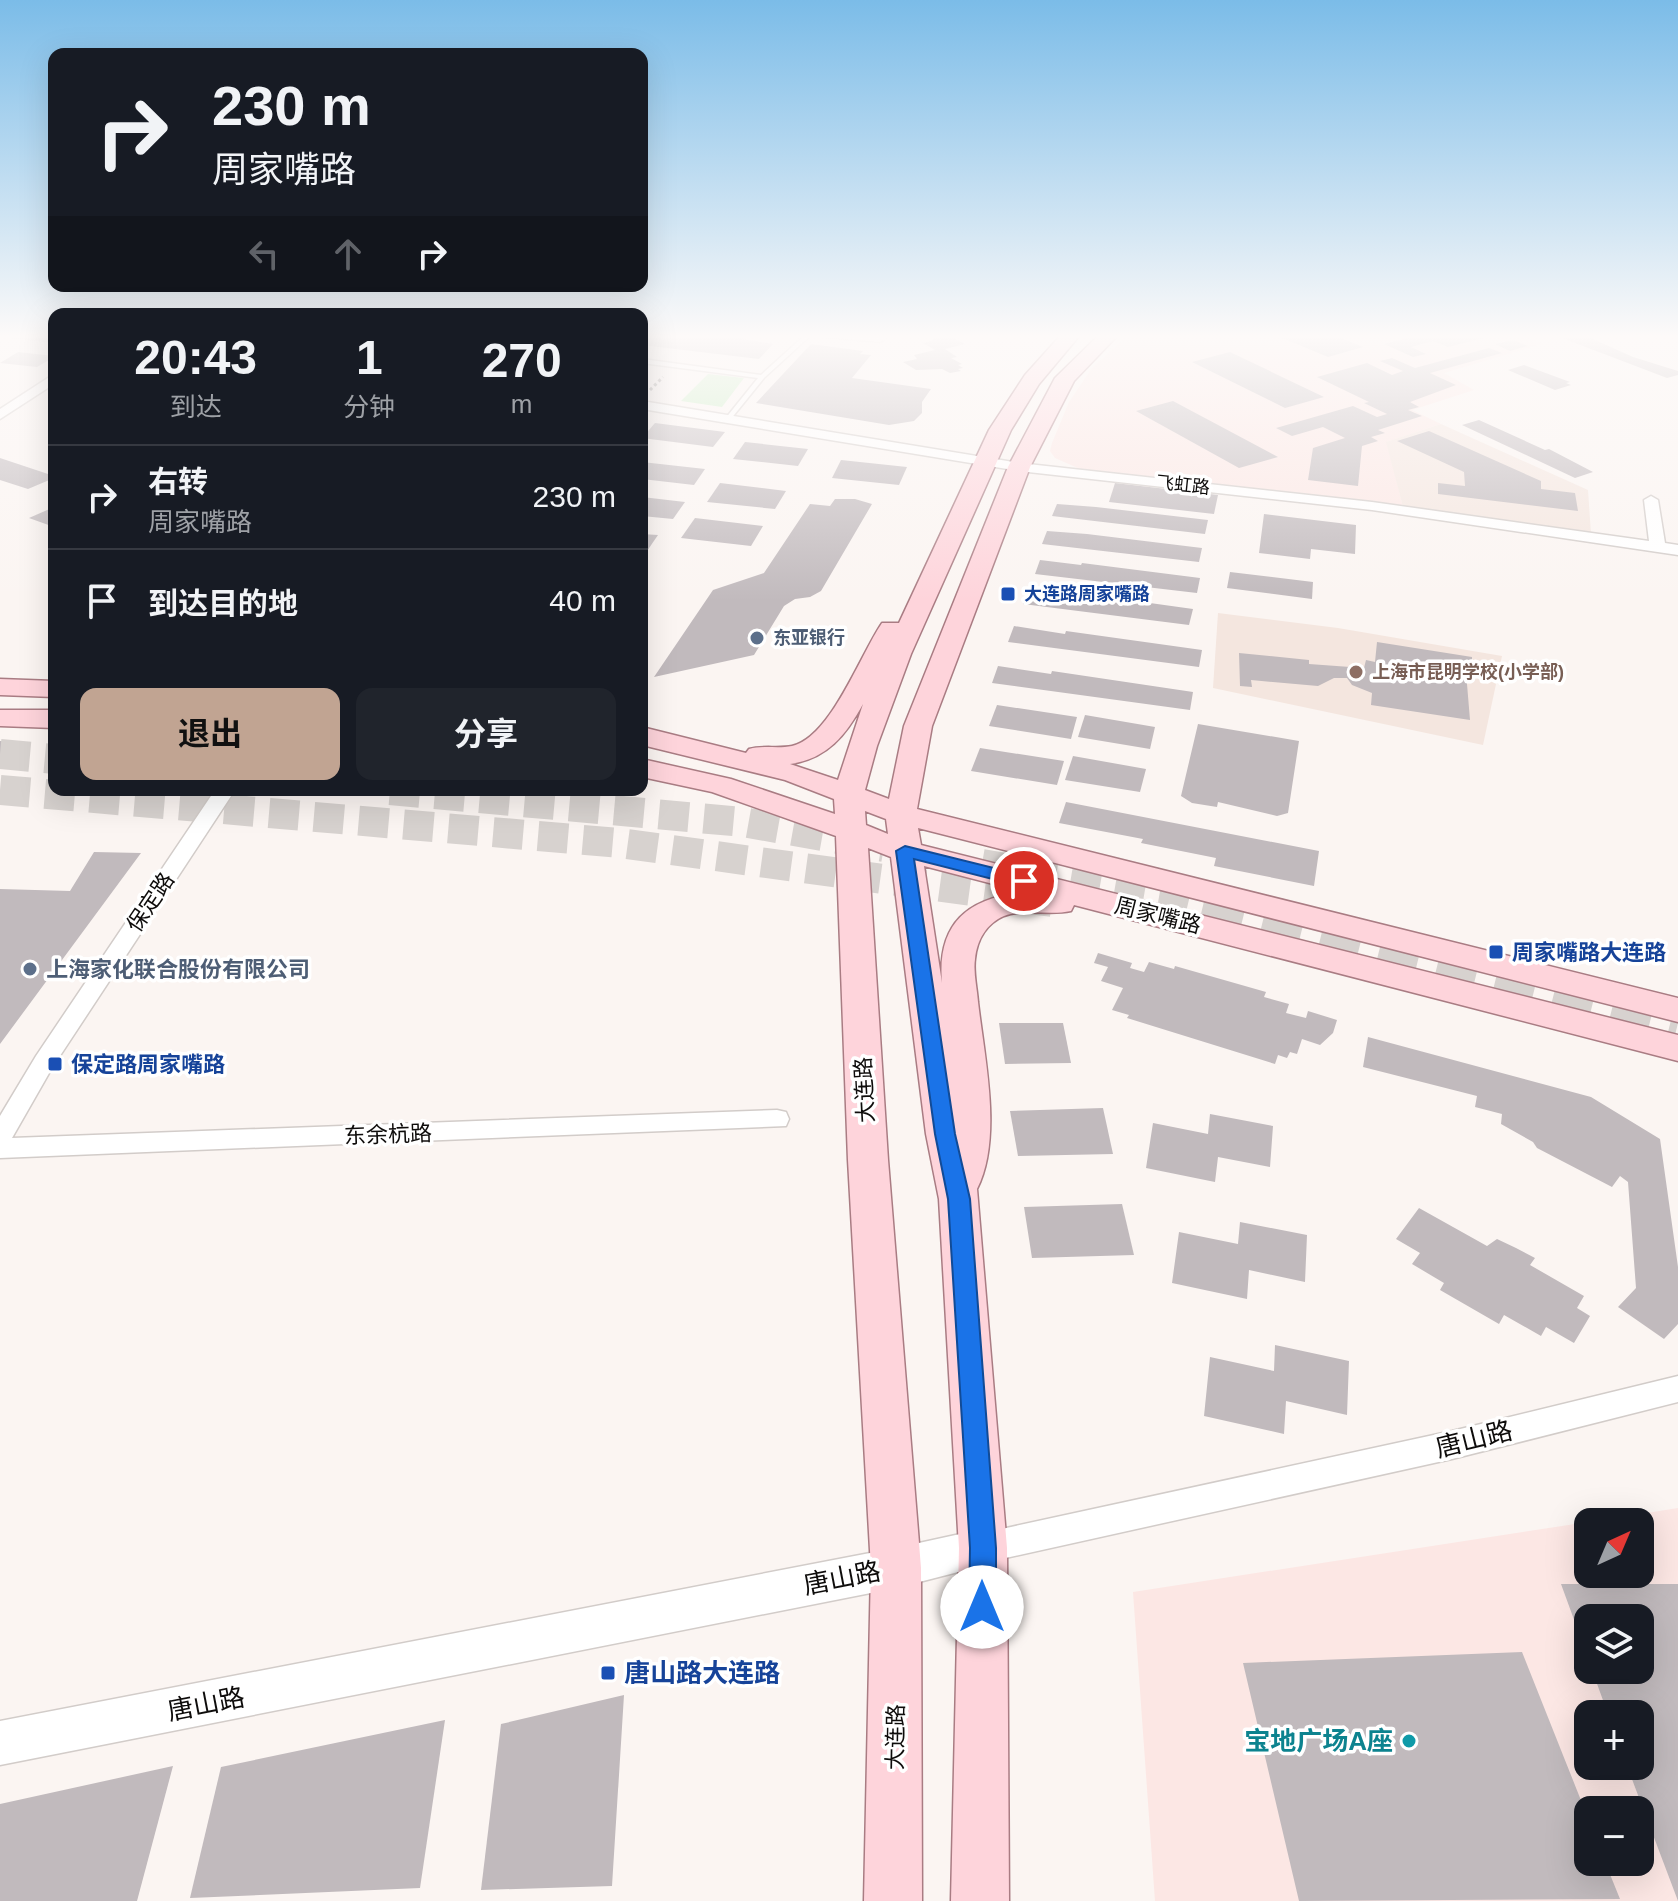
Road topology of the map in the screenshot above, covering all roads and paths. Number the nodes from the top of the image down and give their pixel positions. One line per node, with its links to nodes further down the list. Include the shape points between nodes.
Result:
1 (756, 424): 4 (street, 飞虹路)
2 (1006, 424): 4 (main road, 大连路)
3 (1041, 424): 5 (main road)
4 (987, 462): 5 (street, 飞虹路); 9 (main road, 大连路)
5 (1019, 467): 7 (street, 飞虹路, via 1372,506); 18 (main road, via 918,726)
6 (1651, 500): 7 (street)
7 (1658, 547): 8 (street, 飞虹路)
8 (1678, 550)
9 (923, 598): 14 (main road, via 874,653 838,722 818,746 773,755); 17 (main road, 大连路, via 859,752)
10 (0, 687): 11 (main road)
11 (48, 689)
12 (0, 718): 13 (main road)
13 (48, 719)
14 (656, 739): 17 (main road, 周家嘴路, via 795,774)
15 (648, 770): 17 (main road, 周家嘴路)
16 (221, 796): 24 (street, 保定路)
17 (849, 813): 18 (main road, 周家嘴路); 19 (main road, 周家嘴路); 29 (main road, 大连路)
18 (901, 814): 19 (main road); 21 (main road, 周家嘴路)
19 (905, 851): 20 (main road, 周家嘴路); 26 (main road)
20 (1202, 926): 22 (main road, 周家嘴路); 26 (main road, via 1088,905 1031,901 1002,905 965,927 957,961 972,1122)
21 (1678, 1010)
22 (1678, 1048)
23 (777, 1119): 25 (street, 东余杭路)
24 (0, 1137)
25 (0, 1148)
26 (959, 1199): 28 (main road)
27 (1678, 1389): 28 (street, 唐山路, via 1452,1445)
28 (983, 1548): 29 (street, 唐山路); 32 (main road)
29 (896, 1568): 30 (street, 唐山路); 31 (main road, 大连路)
30 (0, 1743)
31 (893, 1901)
32 (980, 1901)

